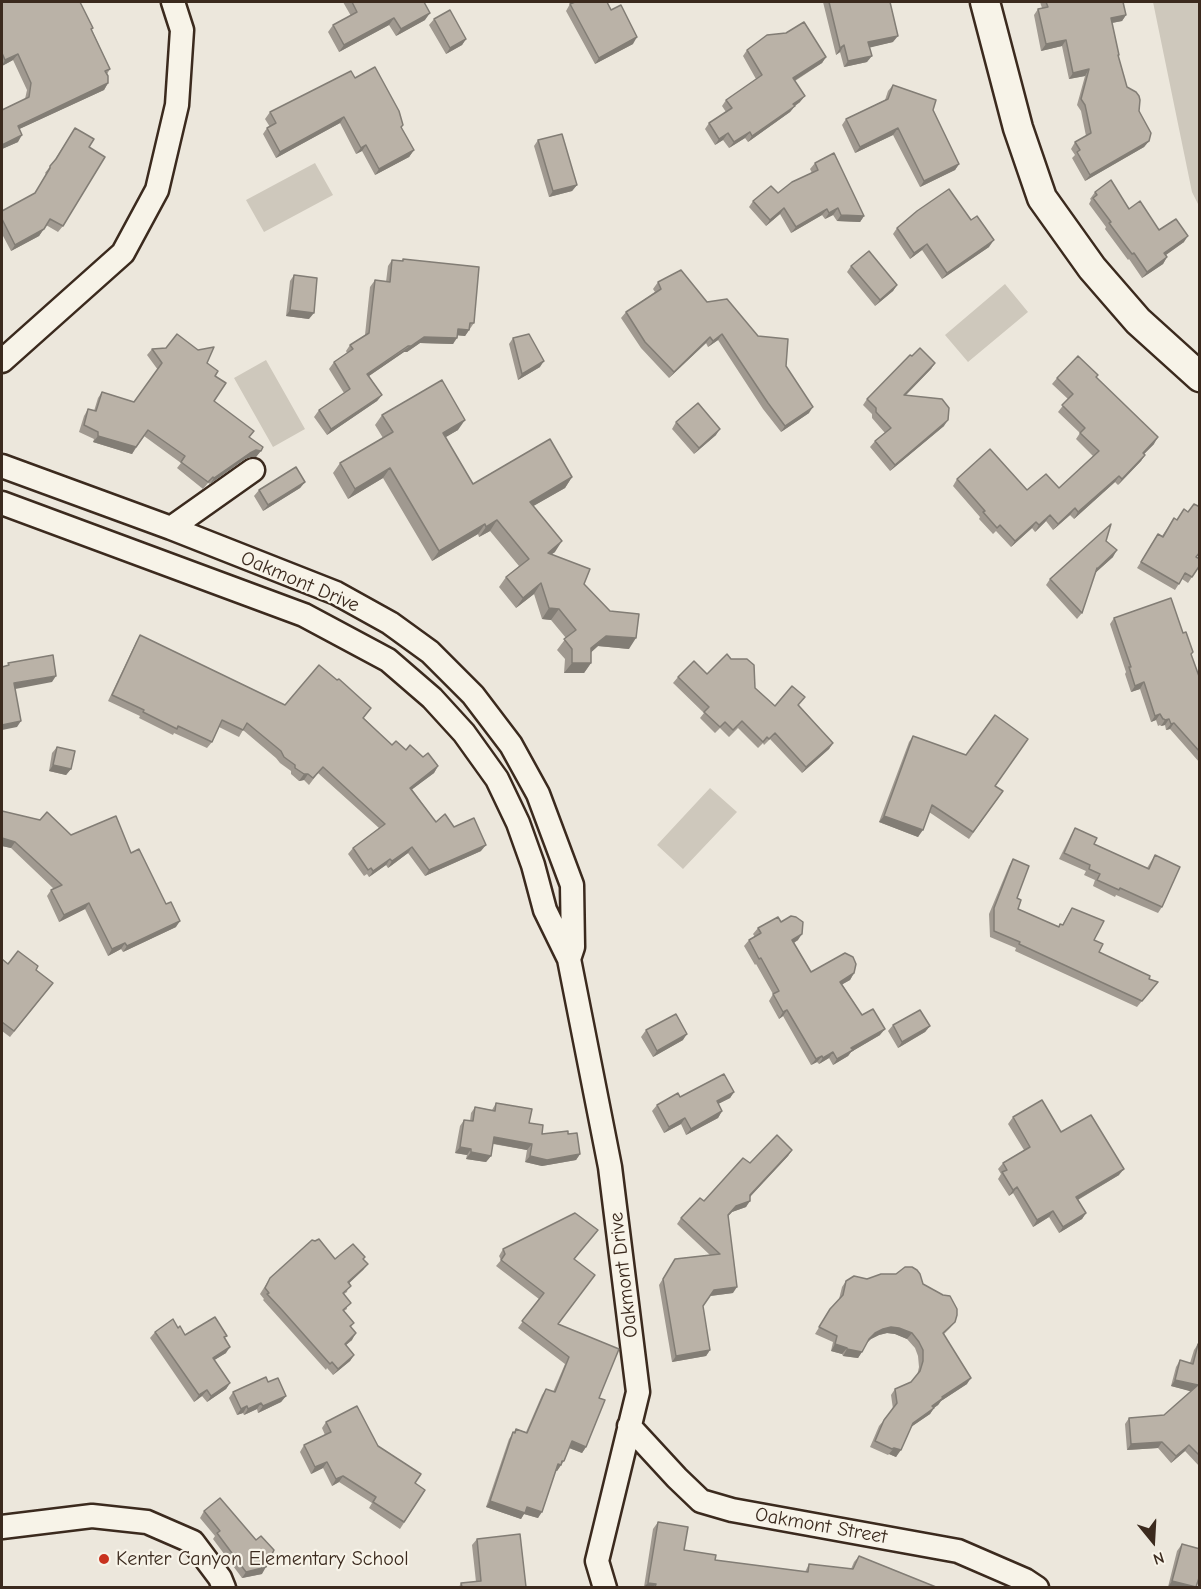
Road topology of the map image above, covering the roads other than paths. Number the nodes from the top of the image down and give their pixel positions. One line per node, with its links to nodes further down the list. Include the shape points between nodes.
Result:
1 (173, 2): 3 (street, via 182,30 177,105 157,190 123,253)
2 (985, 2): 4 (street, via 1018,129 1042,198 1092,268 1138,321)
3 (2, 361)
4 (1200, 377)
5 (2, 466): 8 (street, Oakmont Drive)
6 (253, 470): 8 (street)
7 (2, 503): 9 (street, Oakmont Drive, via 304,615 388,660 432,698 497,779 518,823 545,910)
8 (171, 528): 9 (street, Oakmont Drive, via 336,593 430,652 473,695 511,745 538,794 572,885 573,947)
9 (569, 959): 10 (street, Oakmont Drive, via 610,1167 638,1392)
10 (629, 1426): 13 (street, Oakmont Drive, via 597,1561); 14 (street, Oakmont Street, via 701,1501 958,1551)
11 (2, 1527): 12 (street, via 92,1516 147,1522 194,1542)
12 (224, 1587)
13 (605, 1587)
14 (1037, 1587)

